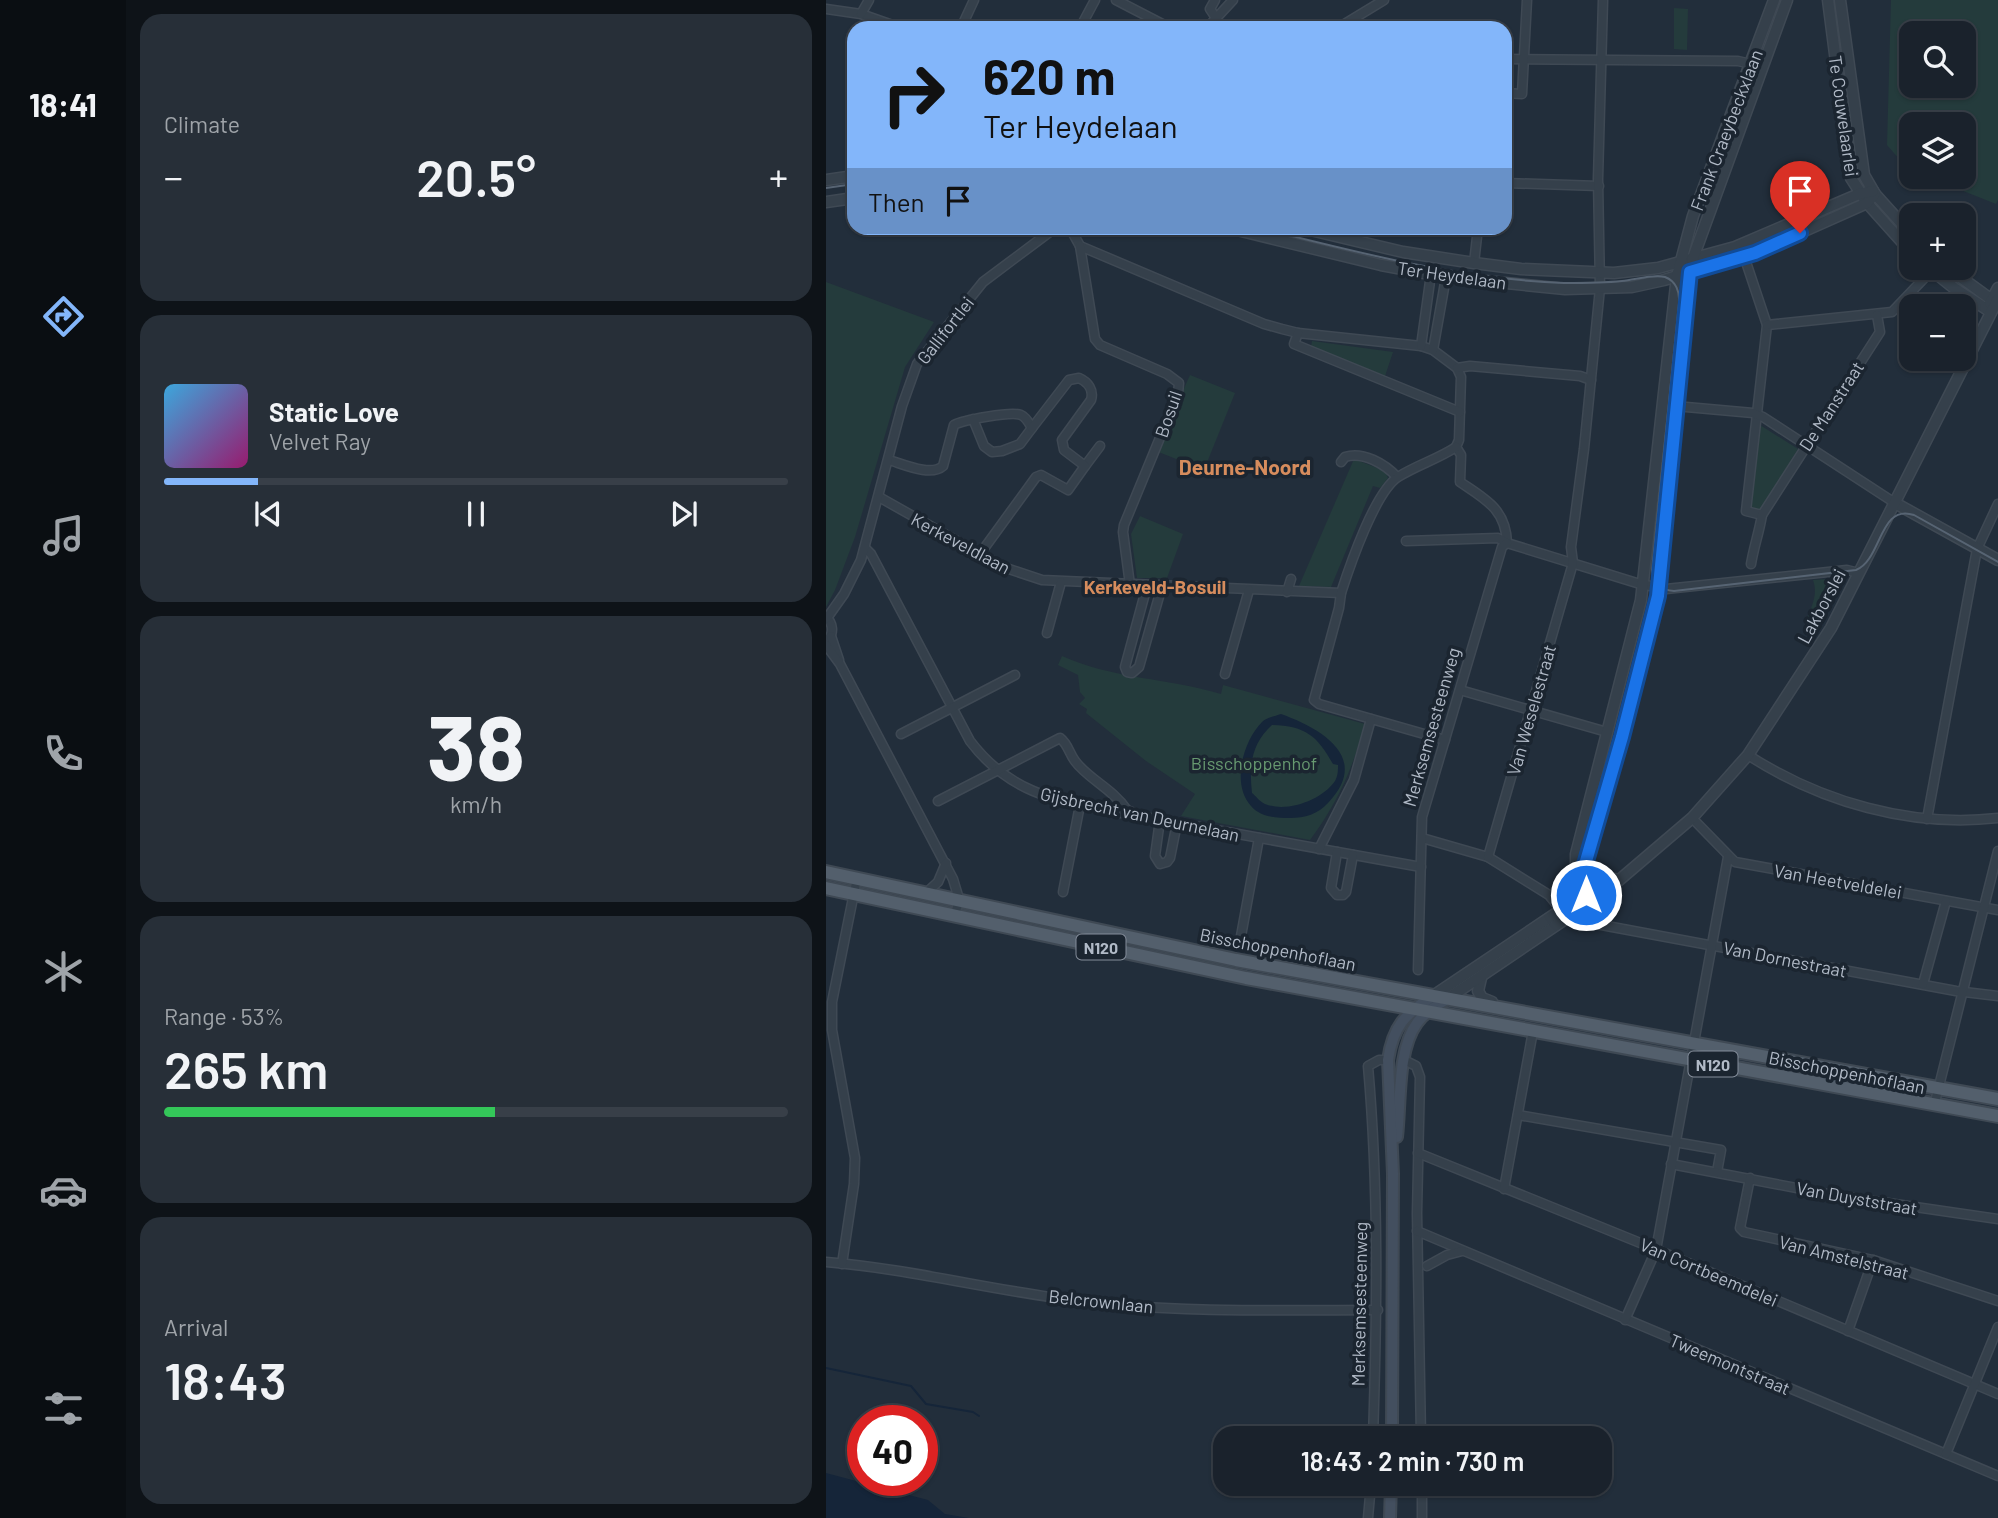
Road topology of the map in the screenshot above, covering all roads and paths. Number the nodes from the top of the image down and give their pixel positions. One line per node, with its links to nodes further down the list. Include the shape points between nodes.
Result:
1 (869, 0): 15 (street)
2 (974, 0): 19 (street)
3 (1095, 0): 20 (street)
4 (1116, 0): 21 (street)
5 (1215, 0): 16 (street, via 1210,9)
6 (1233, 0): 16 (street)
7 (1384, 0): 17 (street)
8 (1527, 0): 24 (street)
9 (1603, 0): 25 (street, Van Weselestraat)
10 (1774, 0): 26 (street, Frank Craeybeckxlaan)
11 (1787, 0): 27 (street, Frank Craeybeckxlaan)
12 (1828, 0): 34 (street, Te Couwelaarlei, via 1851,178)
13 (1840, 0): 33 (street, Te Couwelaarlei, via 1863,170)
14 (826, 9): 15 (street)
15 (861, 13): 18 (street)
16 (1216, 18): 22 (street)
17 (1352, 20)
18 (882, 21)
19 (964, 21)
20 (1084, 21)
21 (1156, 21)
22 (1213, 21)
23 (1512, 59): 24 (street)
24 (1525, 60): 25 (street); 28 (street, via 1522,94)
25 (1601, 61): 26 (street); 32 (street, Van Weselestraat)
26 (1751, 64): 27 (street); 50 (street, Frank Craeybeckxlaan, via 1693,216)
27 (1763, 68): 49 (street, Frank Craeybeckxlaan)
28 (1512, 93)
29 (847, 177): 30 (street)
30 (826, 180)
31 (1512, 183): 32 (street)
32 (1600, 186): 53 (street, Van Weselestraat)
33 (1874, 192): 34 (street, Ter Heydelaan); 37 (street); 38 (street, Te Couwelaarlei)
34 (1859, 194): 37 (street, Te Couwelaarlei); 49 (street, Ter Heydelaan, via 1735,247)
35 (847, 199): 36 (street)
36 (826, 202)
37 (1867, 203): 46 (street, Te Couwelaarlei); 48 (street, Ter Heydelaan)
38 (1899, 220)
39 (1046, 235): 83 (street, Gallifortlei, via 983,282 927,350 910,378)
40 (1074, 235): 47 (street, Bosuil)
41 (1258, 235): 54 (street, Ter Heydelaan)
42 (1330, 235): 45 (street, Ter Heydelaan)
43 (1348, 235): 45 (street)
44 (1477, 235): 51 (street)
45 (1347, 239): 51 (street, Ter Heydelaan)
46 (1899, 239)
47 (1080, 246): 69 (street, via 1264,324); 103 (street, Bosuil, via 1095,339 1179,383 1124,525)
48 (1744, 256): 52 (street, Ter Heydelaan); 68 (street)
49 (1693, 258): 50 (street, Ter Heydelaan); 52 (street)
50 (1681, 261): 53 (street, Ter Heydelaan, via 1644,271); 56 (street)
51 (1474, 263): 53 (street, Ter Heydelaan)
52 (1690, 272): 56 (street, Ter Heydelaan); 75 (street)
53 (1599, 273): 60 (street, Van Weselestraat)
54 (1431, 274): 55 (street, Ter Heydelaan); 70 (street)
55 (1446, 276): 60 (street, Ter Heydelaan, via 1565,289); 71 (street)
56 (1677, 276): 60 (street, Ter Heydelaan, via 1647,285); 74 (street)
57 (1920, 280): 67 (street, via 1892,313)
58 (1945, 280): 63 (street)
59 (1964, 280): 61 (street)
60 (1600, 288): 73 (street, Van Weselestraat)
61 (1975, 288): 64 (street); 66 (street)
62 (1998, 288): 66 (street, Lakborslei)
63 (1964, 294)
64 (1972, 294)
65 (1976, 300): 66 (street)
66 (1994, 306): 88 (street, Lakborslei)
67 (1877, 315): 68 (street); 80 (street, De Manstraat, via 1880,332)
68 (1767, 325): 77 (street)
69 (1298, 333): 70 (street); 76 (street, via 1294,344)
70 (1421, 346): 71 (street)
71 (1433, 351): 72 (street)
72 (1457, 368): 73 (street); 76 (street, via 1462,386)
73 (1591, 380): 97 (street, Van Weselestraat, via 1571,547)
74 (1664, 405): 75 (street); 102 (street)
75 (1677, 406): 77 (street); 106 (street)
76 (1460, 412): 82 (street)
77 (1757, 415): 80 (street); 90 (street, via 1746,511)
78 (973, 419): 79 (street, via 1018,414); 79 (street, via 984,446 992,452 1020,444); 83 (street, via 954,425 939,473)
79 (1032, 428): 85 (street, via 1069,380 1084,380 1092,393 1090,400 1062,440 1064,450)
80 (1806, 445): 88 (street); 90 (street, De Manstraat)
81 (1100, 446): 85 (street)
82 (1457, 447): 86 (street); 92 (street, via 1460,482 1487,500 1500,516)
83 (889, 460): 87 (street, Gallifortlei)
84 (1341, 462): 86 (street, via 1358,455)
85 (1085, 466): 95 (street, via 1068,490 1047,477 1036,477)
86 (1397, 477): 109 (street, via 1378,501)
87 (879, 498): 93 (street, Gallifortlei); 95 (street, Kerkeveldlaan)
88 (1895, 503): 94 (street); 99 (street, Lakborslei)
89 (1998, 504): 94 (street)
90 (1762, 515): 98 (street, De Manstraat)
91 (1406, 541): 92 (street, via 1498,538)
92 (1507, 543): 97 (street); 115 (street, Merksemsesteenweg, via 1502,547)
93 (865, 548): 110 (street, Gallifortlei); 116 (street, Gijsbrecht van Deurnelaan)
94 (1977, 548): 96 (street); 129 (street)
95 (979, 554): 101 (street, Kerkeveldlaan, via 1027,576)
96 (1998, 560)
97 (1573, 563): 102 (street); 117 (street, Van Weselestraat)
98 (1751, 564)
99 (1859, 573): 106 (street, via 1847,570); 122 (street, Lakborslei, via 1814,658)
100 (1291, 579): 108 (street)
101 (1061, 582): 103 (street, Kerkeveldlaan); 111 (street)
102 (1643, 584): 106 (street); 119 (street)
103 (1130, 585): 104 (street, Kerkeveldlaan)
104 (1147, 586): 105 (street, Kerkeveldlaan); 105 (street, via 1125,667 1132,673 1139,667)
105 (1162, 586): 107 (street, Kerkeveldlaan)
106 (1659, 588): 141 (street, via 1619,746)
107 (1249, 590): 108 (street, Kerkeveldlaan); 113 (street)
108 (1287, 592): 109 (street, Kerkeveldlaan)
109 (1341, 593): 118 (street, via 1314,699)
110 (827, 618): 112 (street, via 831,624)
111 (1046, 633)
112 (828, 641): 140 (street)
113 (1225, 674)
114 (1014, 675): 116 (street)
115 (1460, 690): 117 (street); 121 (street, Merksemsesteenweg)
116 (952, 708): 120 (street); 123 (street, Gijsbrecht van Deurnelaan, via 970,741)
117 (1532, 710): 119 (street); 138 (street, Van Weselestraat)
118 (1371, 719): 121 (street); 134 (street, via 1351,787)
119 (1607, 732): 141 (street, via 1576,854)
120 (901, 734)
121 (1445, 740): 133 (street, Merksemsesteenweg, via 1422,817)
122 (1750, 756): 128 (street, Lakborslei); 129 (street, via 1837,799)
123 (997, 771): 124 (street); 125 (street, Gijsbrecht van Deurnelaan, via 1027,790); 126 (street, via 1060,738 1076,762 1118,796)
124 (938, 801)
125 (1080, 805): 126 (street, Gijsbrecht van Deurnelaan, via 1121,813); 146 (street)
126 (1128, 810): 130 (street, Gijsbrecht van Deurnelaan)
127 (1998, 818): 129 (street)
128 (1694, 819): 139 (street); 151 (street, Lakborslei)
129 (1927, 819)
130 (1160, 820): 131 (street, Gijsbrecht van Deurnelaan); 131 (street, via 1155,856 1160,864 1170,858)
131 (1177, 823): 132 (street, Gijsbrecht van Deurnelaan)
132 (1259, 838): 134 (street, Gijsbrecht van Deurnelaan); 156 (street)
133 (1422, 838): 138 (street); 142 (street, Merksemsesteenweg)
134 (1319, 849): 136 (street, Gijsbrecht van Deurnelaan)
135 (1998, 851): 152 (street)
136 (1337, 852): 137 (street, Gijsbrecht van Deurnelaan); 137 (street, via 1331,888 1337,895 1346,891)
137 (1353, 855): 142 (street, Gijsbrecht van Deurnelaan)
138 (1488, 857): 153 (street, via 1549,895)
139 (1728, 857): 150 (street, Van Heetveldelei, via 1735,862); 157 (street)
140 (946, 863): 147 (street, via 940,879); 149 (street)
141 (1581, 864): 151 (street)
142 (1421, 867): 159 (street, Merksemsesteenweg)
143 (826, 872): 144 (main road, Bisschoppenhoflaan / N120)
144 (857, 878): 147 (main road, Bisschoppenhoflaan / N120); 148 (street)
145 (826, 888): 148 (main road, Bisschoppenhoflaan / N120)
146 (1063, 892)
147 (926, 893): 149 (main road, Bisschoppenhoflaan / N120)
148 (854, 894): 155 (main road, Bisschoppenhoflaan / N120); 169 (street)
149 (959, 900): 155 (street); 163 (main road, Bisschoppenhoflaan / N120, via 1236,960)
150 (1946, 901): 152 (street, Van Heetveldelei); 161 (street)
151 (1582, 903): 153 (street, Lakborslei); 157 (street, Van Dornestraat, via 1587,920 1596,924); 158 (street, Lakborslei)
152 (1984, 908): 154 (street, Van Heetveldelei); 162 (street)
153 (1562, 910): 158 (street, Lakborslei)
154 (1998, 910)
155 (955, 915): 166 (main road, Bisschoppenhoflaan / N120)
156 (1241, 936)
157 (1712, 945): 161 (street, Van Dornestraat); 171 (street)
158 (1499, 958): 160 (street, Lakborslei); 163 (street, Lakborslei)
159 (1418, 970)
160 (1482, 976): 165 (street, Lakborslei); 167 (street, via 1478,988 1482,998)
161 (1923, 984): 162 (street, Van Dornestraat)
162 (1962, 992): 164 (street, Van Dornestraat); 175 (street)
163 (1433, 996): 165 (main road, Bisschoppenhoflaan / N120); 166 (main road, Lakborslei)
164 (1998, 996)
165 (1447, 999): 167 (main road, Bisschoppenhoflaan / N120); 168 (main road, Merksemsesteenweg)
166 (1413, 1009): 168 (main road, Bisschoppenhoflaan / N120); 172 (main road, Merksemsesteenweg, via 1401,1020)
167 (1505, 1010): 171 (main road, Bisschoppenhoflaan / N120)
168 (1428, 1012): 170 (main road, Bisschoppenhoflaan / N120); 173 (main road, Merksemsesteenweg, via 1414,1028)
169 (829, 1029): 193 (street, via 855,1158)
170 (1534, 1031): 174 (main road, Bisschoppenhoflaan / N120); 178 (street)
171 (1694, 1043): 174 (street); 175 (main road, Bisschoppenhoflaan / N120)
172 (1388, 1060): 184 (main road, Merksemsesteenweg); 196 (street, Merksemsesteenweg, via 1368,1066 1377,1192)
173 (1404, 1060): 181 (street, via 1420,1071); 184 (main road, Merksemsesteenweg)
174 (1690, 1060): 177 (main road, Bisschoppenhoflaan / N120); 180 (street)
175 (1938, 1088): 176 (main road, Bisschoppenhoflaan / N120); 177 (street)
176 (1998, 1099)
177 (1934, 1106): 179 (main road, Bisschoppenhoflaan / N120)
178 (1518, 1115): 180 (street); 186 (street)
179 (1998, 1116)
180 (1675, 1143): 182 (street); 183 (street, via 1721,1150)
181 (1418, 1153): 186 (street, Van Cortbeemdelei); 188 (street)
182 (1671, 1164): 183 (street, Van Duyststraat); 189 (street)
183 (1717, 1172): 185 (street, Van Duyststraat)
184 (1393, 1174): 203 (main road, Merksemsesteenweg)
185 (1750, 1178): 187 (street, Van Duyststraat, via 1846,1198); 191 (street, Van Amstelstraat, via 1740,1228 1744,1232)
186 (1504, 1189): 189 (street, Van Cortbeemdelei)
187 (1998, 1219)
188 (1417, 1231): 190 (street, Tweemontstraat); 204 (street)
189 (1656, 1250): 197 (street); 199 (street, Van Cortbeemdelei)
190 (1462, 1251): 194 (street); 197 (street, Tweemontstraat)
191 (1873, 1260): 195 (street, Van Amstelstraat); 199 (street)
192 (826, 1262): 193 (street, Belcrownlaan)
193 (842, 1264): 196 (street, Belcrownlaan, via 1130,1306 1213,1311)
194 (1427, 1266)
195 (1998, 1301)
196 (1378, 1310): 202 (street, Merksemsesteenweg)
197 (1625, 1320): 205 (street, Tweemontstraat)
198 (1998, 1327): 200 (street)
199 (1848, 1331): 200 (street, Van Cortbeemdelei)
200 (1974, 1384): 201 (street, Van Cortbeemdelei); 205 (street)
201 (1998, 1394)
202 (1373, 1426)
203 (1392, 1426)
204 (1421, 1426)
205 (1945, 1454): 206 (street, Tweemontstraat)
206 (1998, 1476)
207 (1370, 1496): 210 (street)
208 (1391, 1496): 211 (main road)
209 (1422, 1496): 212 (street)
210 (1368, 1518)
211 (1390, 1518)
212 (1422, 1518)

